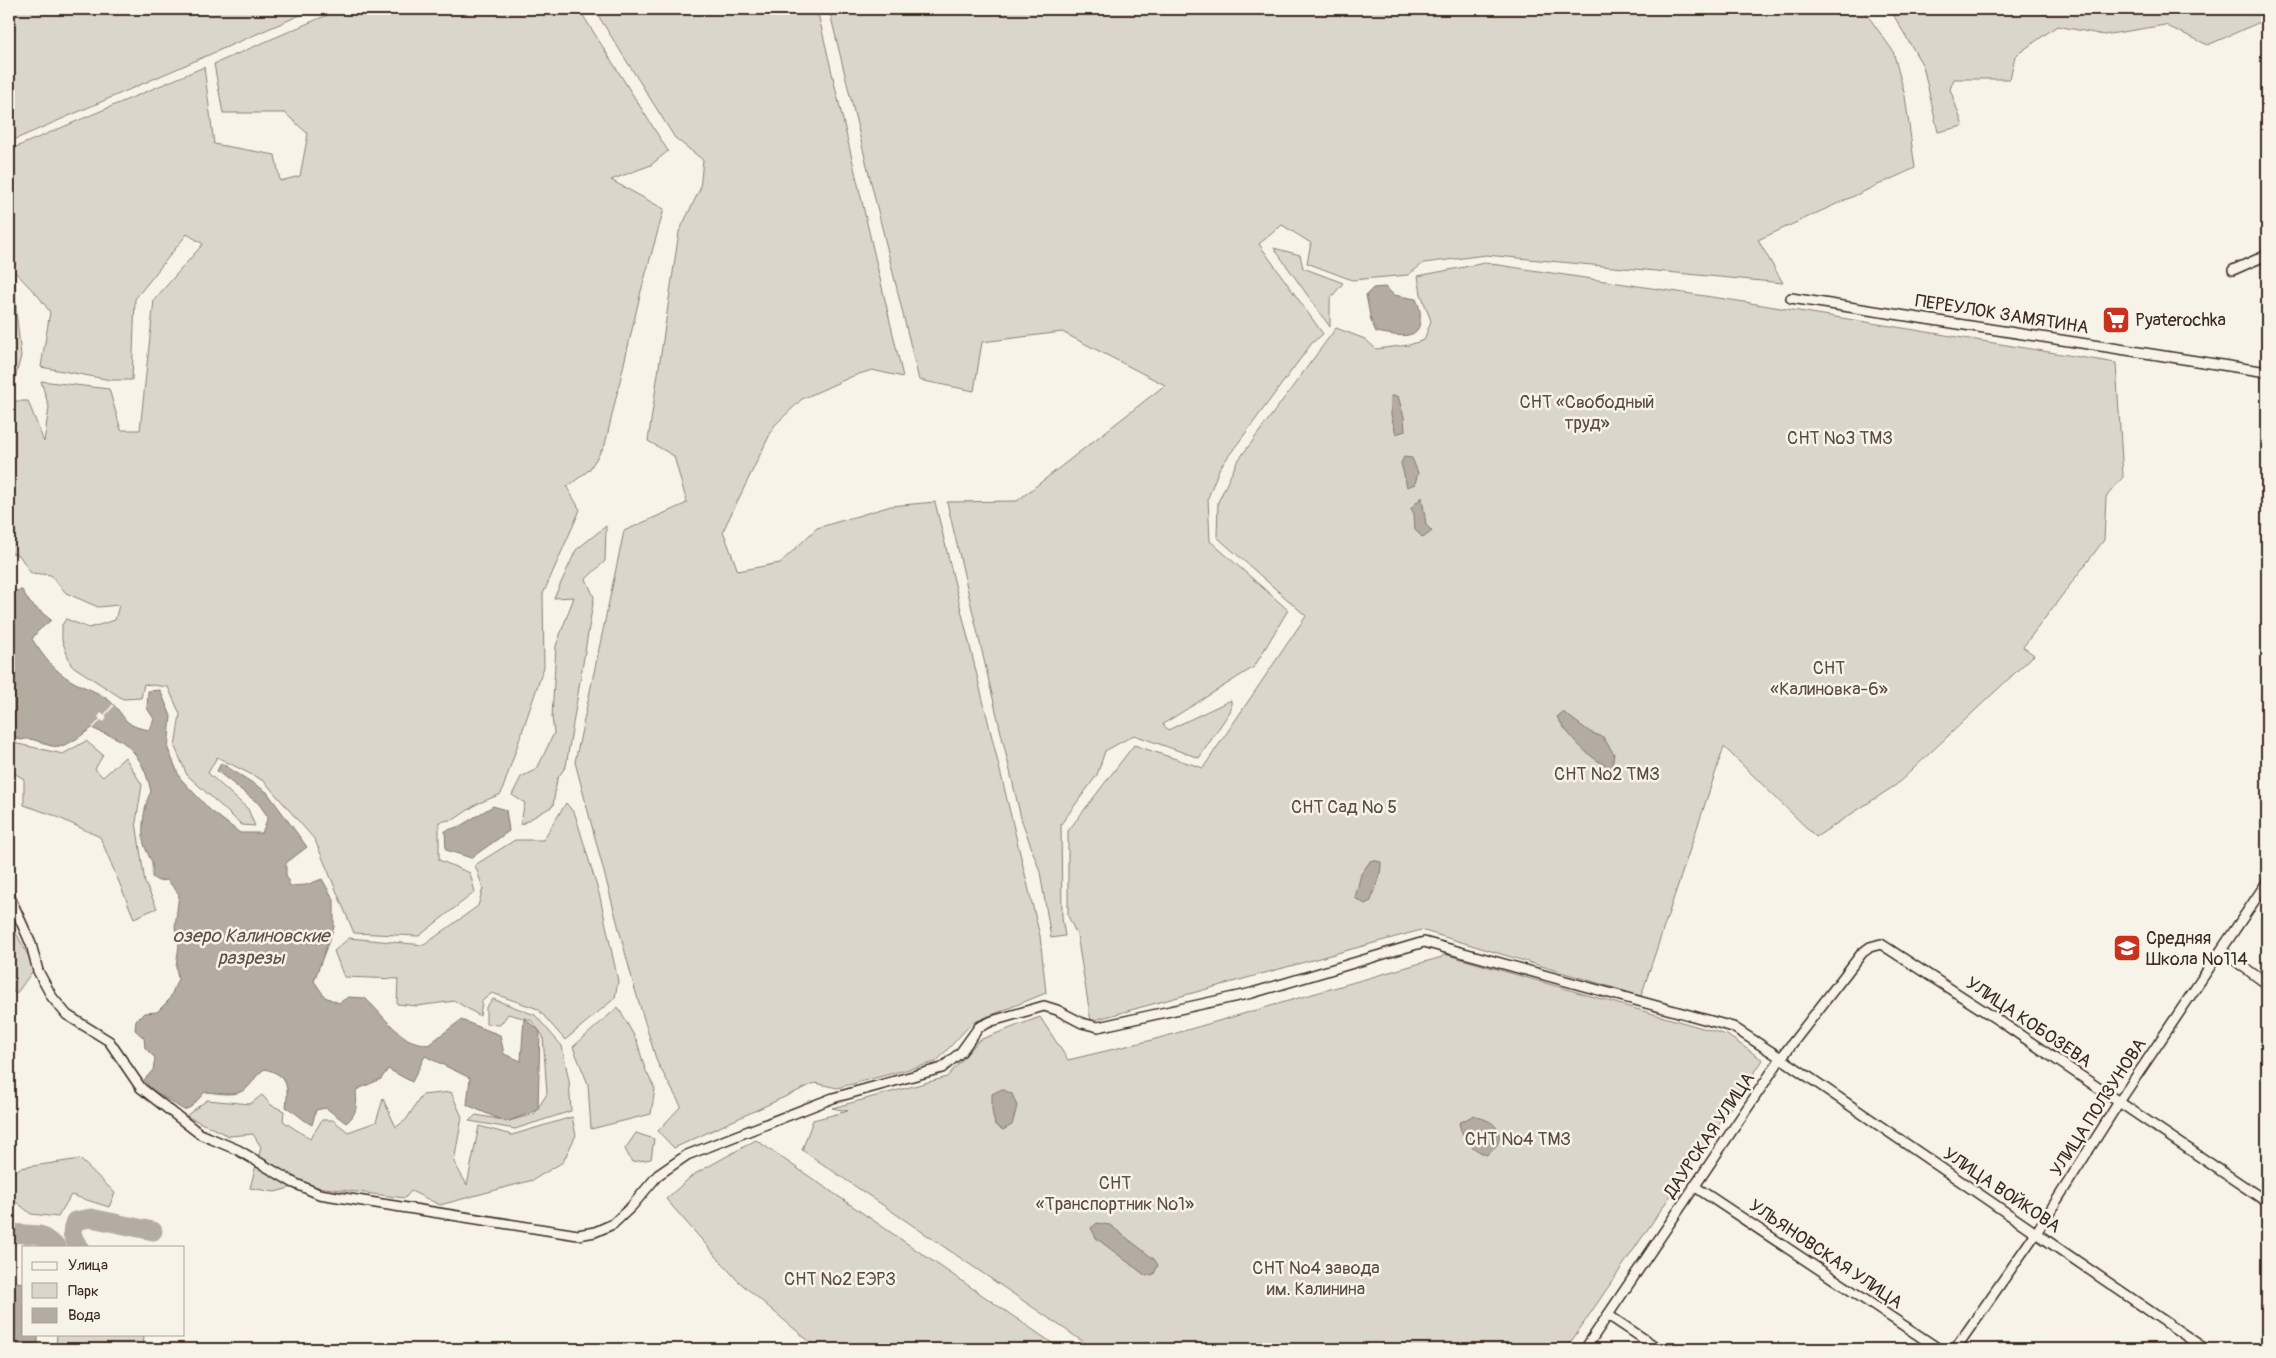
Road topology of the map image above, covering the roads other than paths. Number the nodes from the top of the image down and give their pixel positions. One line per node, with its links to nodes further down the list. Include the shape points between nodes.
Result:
1 (2267, 255): 2 (street)
2 (2233, 270)
3 (1792, 298): 4 (street, ПЕРЕУЛОК ЗАМЯТИНА)
4 (2267, 372)
5 (2267, 882): 8 (street, УЛИЦА ПОЛЗУНОВА)
6 (9, 895): 10 (street, УЛИЦА ВОЙКОВА, via 31,944 38,971 57,1003 67,1015 109,1041 141,1088 200,1134 238,1150 319,1194 578,1235 613,1224 658,1175 687,1154 833,1098 942,1068 961,1052 979,1027 992,1021 1044,1006 1098,1027 1252,993 1424,942 1733,1027)
7 (1870, 947): 10 (street, ДАУРСКАЯ УЛИЦА); 11 (street, УЛИЦА КОБОЗЕВА, via 1881,944)
8 (2222, 951): 9 (street); 11 (street, УЛИЦА ПОЛЗУНОВА)
9 (2267, 984)
10 (1781, 1058): 12 (street, ДАУРСКАЯ УЛИЦА); 14 (street, УЛИЦА ВОЙКОВА)
11 (2120, 1102): 13 (street, УЛИЦА КОБОЗЕВА); 14 (street, УЛИЦА ПОЛЗУНОВА)
12 (1694, 1186): 15 (street, ДАУРСКАЯ УЛИЦА); 18 (street, УЛЬЯНОВСКАЯ УЛИЦА)
13 (2267, 1202)
14 (2036, 1233): 19 (street, УЛИЦА ПОЛЗУНОВА); 20 (street, УЛИЦА ВОЙКОВА)
15 (1608, 1314): 16 (street, ДАУРСКАЯ УЛИЦА); 17 (street)
16 (1585, 1349)
17 (1659, 1349)
18 (1939, 1349)
19 (1955, 1349)
20 (2205, 1349)

